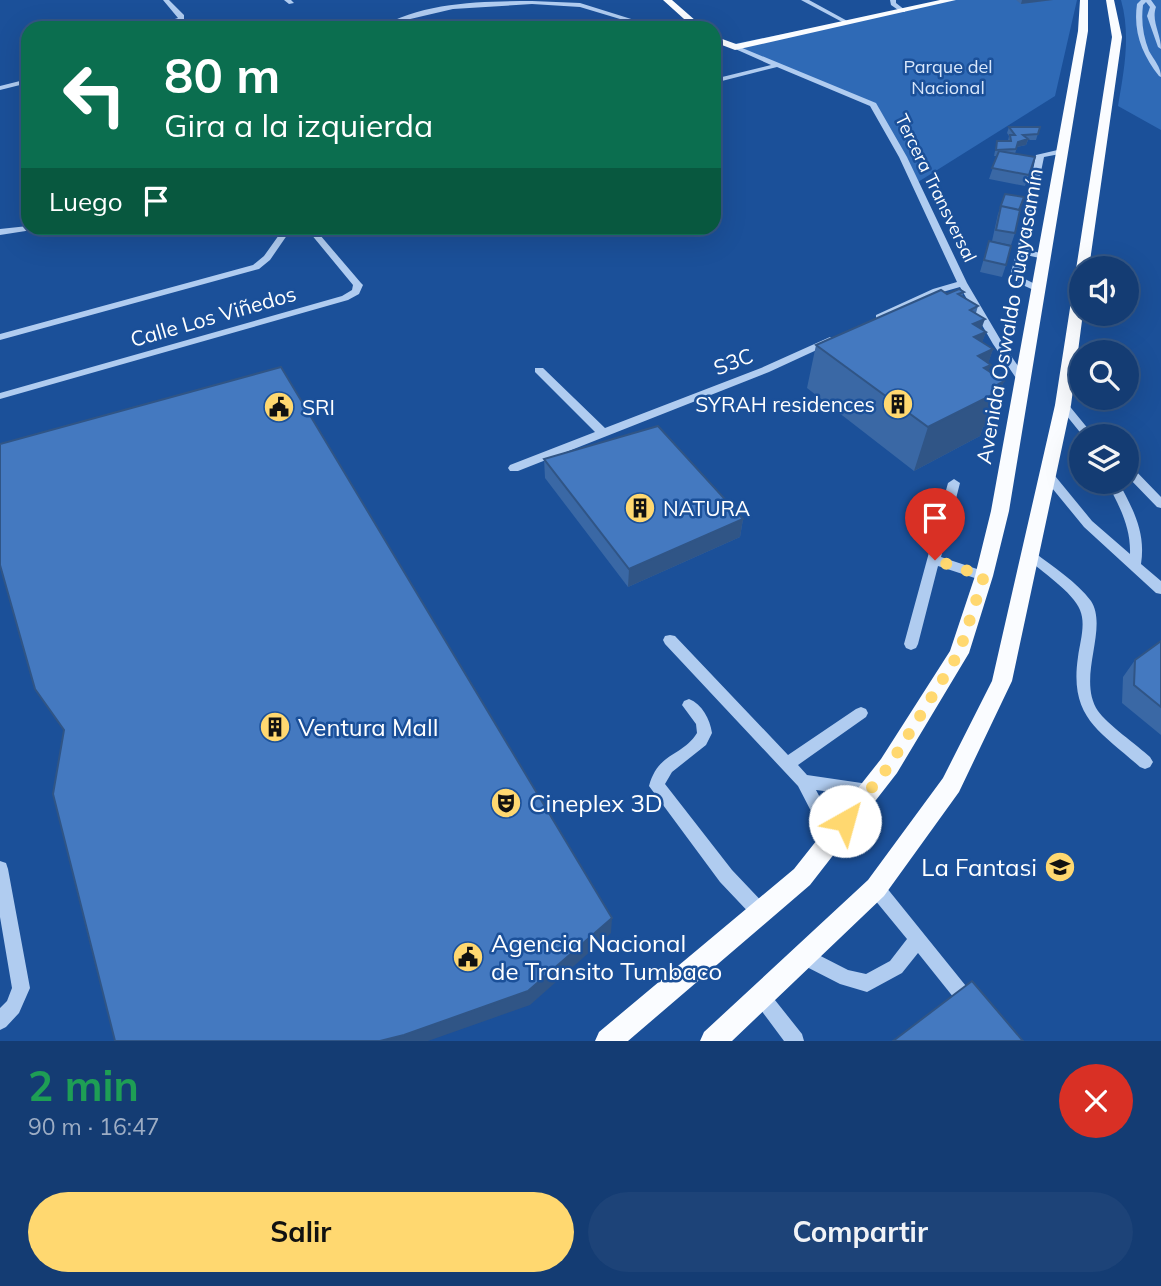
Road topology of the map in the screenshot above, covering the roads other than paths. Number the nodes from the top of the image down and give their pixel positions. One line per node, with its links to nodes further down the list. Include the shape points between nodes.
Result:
1 (166, 0): 12 (street, via 182,16)
2 (667, 0): 15 (main road)
3 (804, 0): 16 (street)
4 (819, 0): 11 (street)
5 (893, 0): 10 (street)
6 (952, 0): 10 (main road)
7 (1084, 0): 27 (main road, Avenida Oswaldo Guayasamín)
8 (1110, 0): 34 (main road, via 1117,37)
9 (1147, 0): 19 (street, via 1153,7 1150,16); 20 (street, via 1140,4 1139,27)
10 (904, 10): 11 (main road)
11 (860, 20): 16 (main road)
12 (174, 21)
13 (398, 21): 14 (street, via 453,5 511,1 579,5)
14 (633, 21)
15 (691, 21)
16 (848, 23): 18 (main road)
17 (721, 42): 18 (main road)
18 (735, 47): 22 (street, Tercera Transversal)
19 (1161, 47)
20 (1149, 55): 21 (street); 23 (street)
21 (1161, 56)
22 (777, 65): 24 (street); 35 (street, Tercera Transversal, via 873,106 903,157)
23 (1161, 75)
24 (721, 79)
25 (21, 83): 26 (street)
26 (0, 88)
27 (1062, 151): 32 (lane, via 1041,155); 33 (main road, Avenida Oswaldo Guayasamín)
28 (21, 229): 29 (street)
29 (0, 232)
30 (283, 235): 40 (street, via 256,267)
31 (316, 235): 43 (street, Calle Los Viñedos, via 358,285 356,292)
32 (1021, 251): 33 (lane); 36 (street, via 1016,272 1019,280)
33 (1044, 256): 36 (main road, Avenida Oswaldo Guayasamín)
34 (1084, 256)
35 (962, 283): 37 (street); 42 (street, Tercera Transversal)
36 (1038, 289): 42 (main road, Avenida Oswaldo Guayasamín)
37 (863, 325)
38 (1074, 326): 44 (main road)
39 (838, 336): 46 (street, S3C, via 765,370)
40 (0, 337)
41 (539, 370): 46 (street)
42 (1022, 379): 56 (main road, Avenida Oswaldo Guayasamín)
43 (0, 396)
44 (1063, 405): 45 (street); 48 (main road)
45 (1081, 424)
46 (603, 433): 47 (street, S3C)
47 (514, 468)
48 (1047, 474): 53 (main road); 55 (street, via 1088,524)
49 (1139, 482): 52 (street)
50 (954, 484): 54 (street)
51 (1119, 494): 55 (street, via 1137,530)
52 (1161, 504)
53 (1030, 555): 62 (street, via 1086,605 1090,622 1084,695 1093,716); 68 (main road, via 1002,681 951,785)
54 (935, 560): 56 (street); 59 (street)
55 (1135, 565): 57 (street)
56 (984, 576): 65 (main road, Avenida Oswaldo Guayasamín, via 959,653)
57 (1161, 589)
58 (670, 640): 63 (street)
59 (911, 643)
60 (689, 705): 69 (street, via 703,723 703,734 692,748 663,768 657,786 726,876)
61 (861, 713): 63 (street)
62 (1145, 762)
63 (787, 764): 64 (street)
64 (803, 780): 65 (street); 66 (street)
65 (870, 790): 66 (main road, Avenida Oswaldo Guayasamín)
66 (833, 837): 69 (main road, Avenida Oswaldo Guayasamín, via 802,877)
67 (0, 869): 74 (street, via 21,988)
68 (876, 888): 70 (street); 71 (main road)
69 (761, 913): 75 (main road, Avenida Oswaldo Guayasamín)
70 (917, 940): 71 (street, via 896,967 867,983 846,978); 73 (street)
71 (803, 956): 72 (main road)
72 (761, 996): 76 (main road); 77 (street)
73 (975, 1011)
74 (0, 1021)
75 (608, 1041)
76 (713, 1041)
77 (795, 1041)

